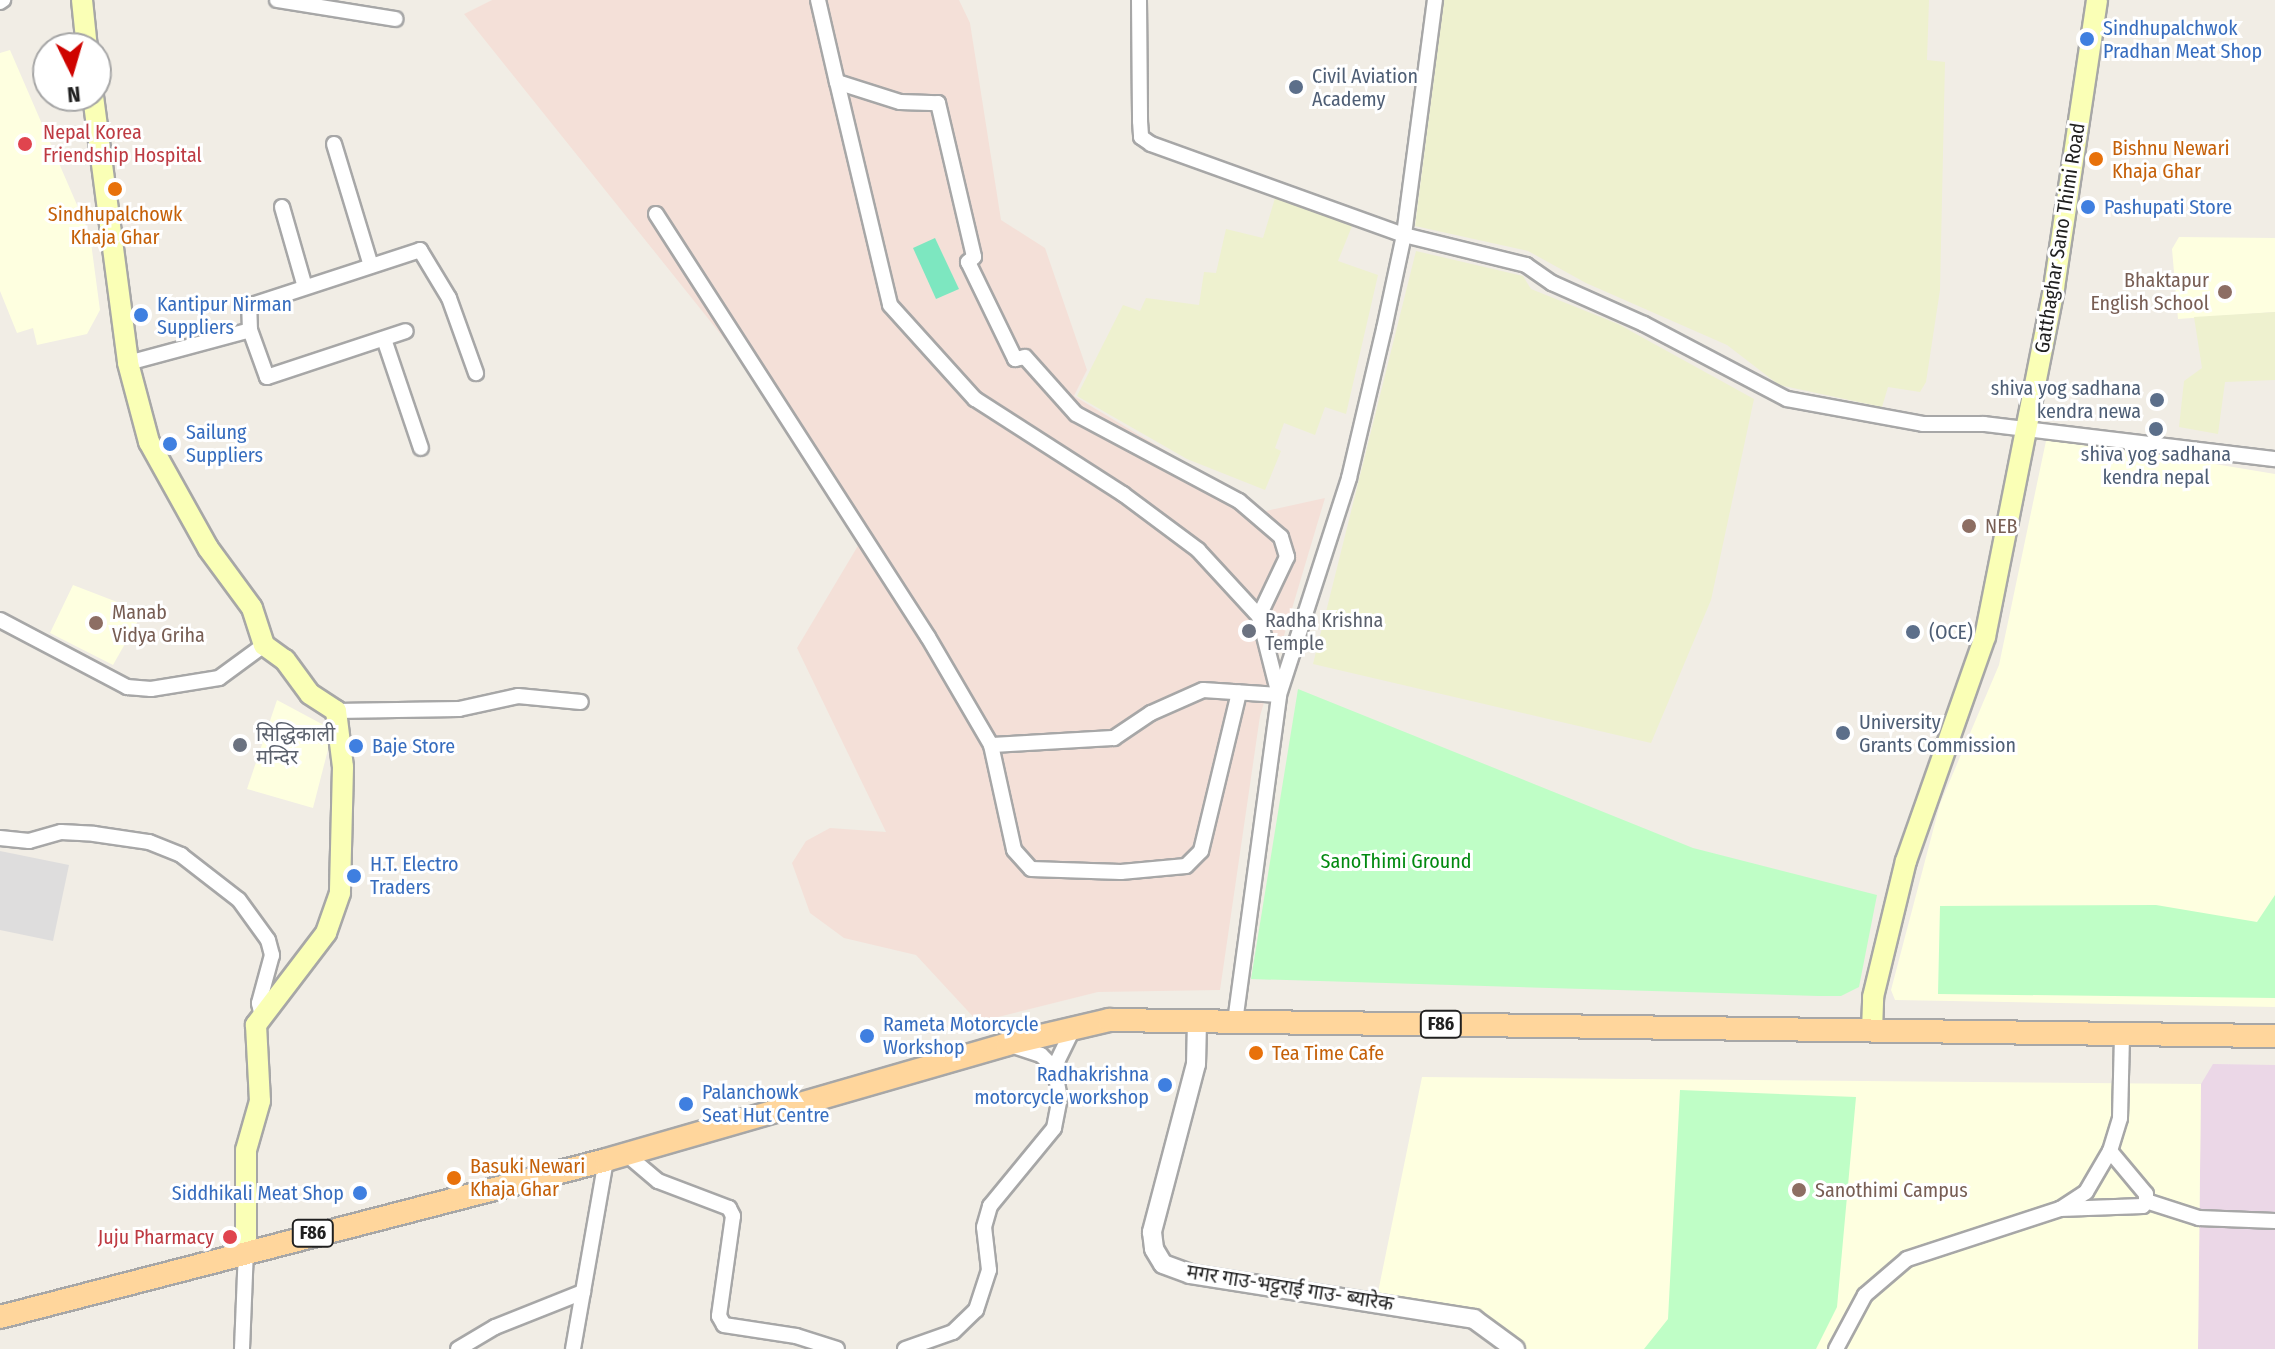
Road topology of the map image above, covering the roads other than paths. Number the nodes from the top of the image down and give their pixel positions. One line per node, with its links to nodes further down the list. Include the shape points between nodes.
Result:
1 (82, 0): 8 (main road)
2 (277, 0): 7 (street)
3 (818, 0): 9 (street)
4 (1139, 0): 14 (street, via 1141,137)
5 (1435, 0): 14 (street)
6 (2097, 0): 22 (main road, Gatthaghar Sano Thimi Road)
7 (395, 19)
8 (85, 32)
9 (837, 82): 25 (street, via 890,305 975,399 1123,494 1198,550); 25 (street, via 900,102 938,103 974,257 968,262 1015,359 1025,357 1076,414 1239,501 1281,537 1287,557)
10 (95, 112): 20 (main road)
11 (334, 144): 15 (street)
12 (282, 207): 16 (street)
13 (656, 214): 32 (street, via 928,637)
14 (1404, 235): 22 (street, via 1526,265 1552,283 1787,399 1923,424); 29 (street, via 1349,478)
15 (371, 266): 16 (street); 21 (street, via 420,250 449,298)
16 (305, 287): 17 (street, via 249,306)
17 (250, 330): 19 (street, via 267,377); 20 (street)
18 (406, 331): 19 (street)
19 (384, 339): 23 (street)
20 (128, 363): 27 (main road, via 154,454 208,548 252,608)
21 (476, 373)
22 (2027, 430): 24 (street); 38 (main road, Gatthaghar Sano Thimi Road, via 1985,637 1906,861 1873,997)
23 (421, 448)
24 (2275, 459)
25 (1259, 616): 29 (street)
26 (0, 620): 27 (street, via 127,687 151,689 219,678)
27 (264, 645): 31 (main road, via 285,660 310,694)
28 (1239, 693): 29 (street); 32 (street, via 1203,690 1151,713 1114,738); 32 (street, via 1201,851 1186,866 1121,872 1031,869 1014,850)
29 (1279, 695): 36 (street)
30 (581, 702): 31 (street, via 518,696 459,709)
31 (336, 711): 34 (main road, via 343,767 340,893 326,933)
32 (991, 745)
33 (0, 838): 34 (street, via 29,841 61,832 94,834 149,842 191,861 239,900 268,940 272,955 259,1003)
34 (262, 1017): 48 (main road, via 253,1036 260,1101 246,1150)
35 (1197, 1021): 36 (main road, F86); 37 (main road, F86, via 1132,1018); 56 (street, मगर गाउ-भट्टराई गाउ- ब्यारेक, via 1196,1064 1152,1232 1163,1264 1190,1274 1474,1319)
36 (1235, 1022): 38 (main road, F86)
37 (1076, 1026): 41 (main road, F86); 42 (street, via 1063,1041)
38 (1872, 1031): 39 (main road, F86)
39 (2122, 1035): 40 (main road, F86); 43 (street, via 2120,1118)
40 (2275, 1036)
41 (1007, 1044): 42 (street, via 1041,1055); 44 (main road, F86)
42 (1054, 1068): 55 (street, via 1060,1098 1054,1128 986,1215 989,1270 976,1310 953,1332)
43 (2110, 1151): 45 (street, via 2146,1194); 46 (street, via 2086,1192)
44 (616, 1157): 48 (main road, F86); 49 (street); 54 (street, via 658,1181 729,1208 733,1216 719,1316 724,1325 796,1336)
45 (2146, 1201): 46 (street, via 2143,1206); 47 (street, via 2199,1218)
46 (2060, 1209): 57 (street, via 1907,1259 1865,1295)
47 (2275, 1221)
48 (246, 1250): 50 (main road, F86); 51 (street)
49 (583, 1292): 52 (street, via 495,1327); 53 (street)
50 (0, 1317)
51 (242, 1349)
52 (458, 1349)
53 (573, 1349)
54 (837, 1349)
55 (905, 1349)
56 (1515, 1349)
57 (1836, 1349)

